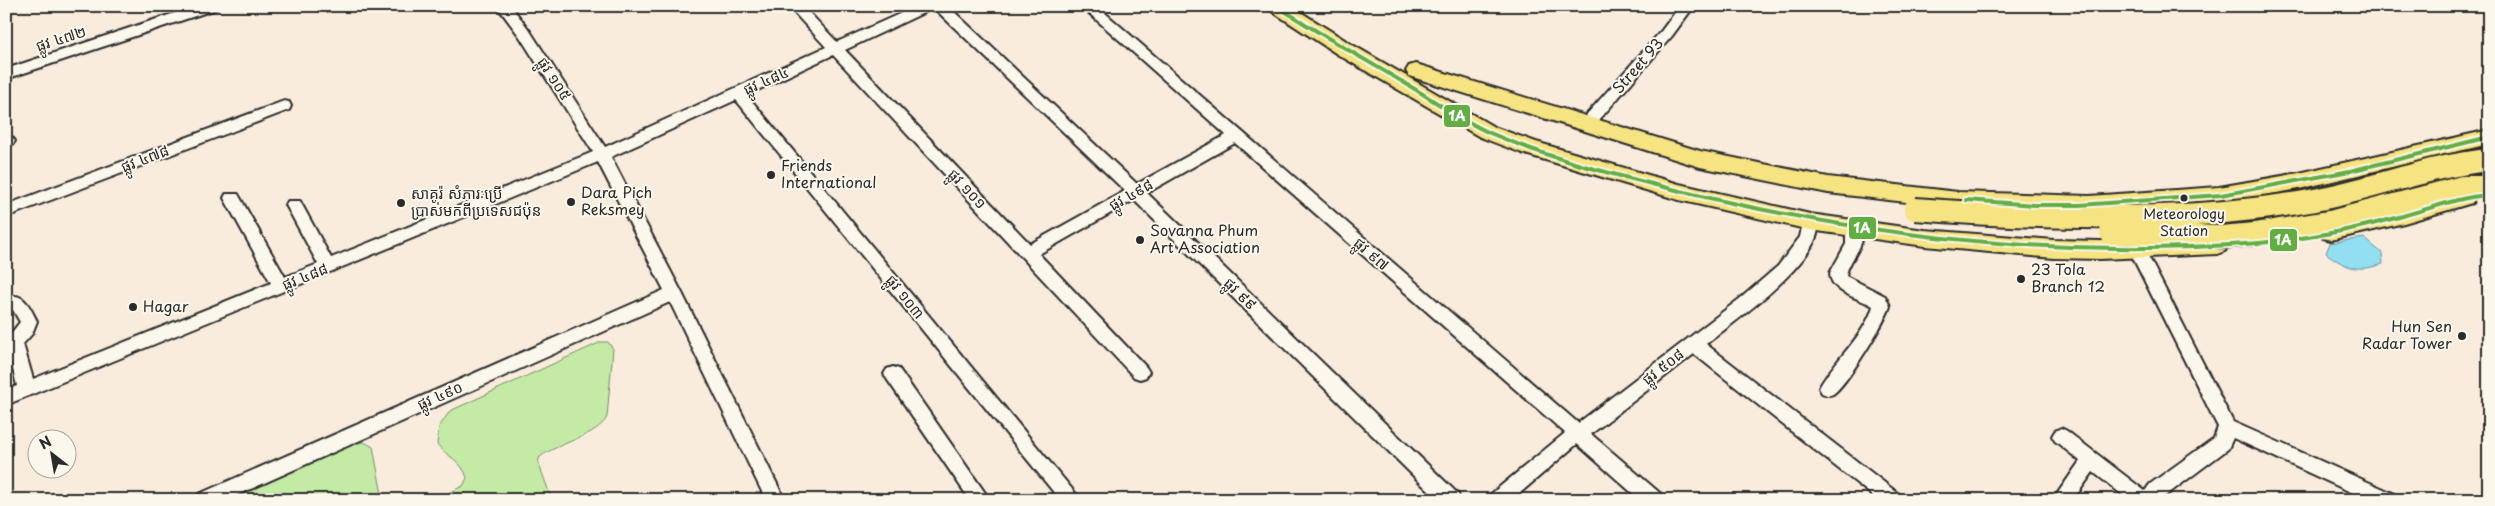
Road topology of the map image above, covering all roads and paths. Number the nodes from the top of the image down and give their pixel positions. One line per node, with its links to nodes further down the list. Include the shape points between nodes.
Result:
1 (211, 6): 11 (street, ផ្លូវ ៤៧២)
2 (504, 6): 18 (street, ផ្លូវ ១០៥)
3 (795, 6): 10 (street, ផ្លូវ ១០១)
4 (929, 6): 10 (street, ផ្លូវ ៤៨៤)
5 (940, 6): 23 (street, ផ្លូវ ៩៩)
6 (1088, 6): 16 (street, ផ្លូវ ៩៧)
7 (1277, 6): 12 (highway, via 1344,49)
8 (1305, 6): 12 (highway)
9 (1687, 6): 15 (street, Street 93, via 1592,118)
10 (835, 49): 13 (street, ផ្លូវ ៤៨៤); 34 (street, ផ្លូវ ១០១)
11 (6, 74)
12 (1410, 77): 15 (highway); 30 (highway, via 1487,132 1529,148 1679,192); 32 (highway, bridge, via 1491,120 1531,134 1688,181 1814,209 1916,216 2049,233)
13 (738, 93): 18 (street, ផ្លូវ ៤៨៤); 52 (street, ផ្លូវ ១០៣)
14 (284, 106): 29 (street, ផ្លូវ ៤៧៨)
15 (1590, 126): 27 (highway, via 1696,158 1838,187 1914,197 2035,205)
16 (1235, 136): 23 (street, ផ្លូវ ៤៩៨); 46 (street, ផ្លូវ ៩៧)
17 (2488, 141): 21 (highway, via 2479,148 2478,155 2482,171); 25 (highway, via 2298,182); 32 (highway, bridge, via 2304,191 2198,205)
18 (608, 152): 35 (street, ផ្លូវ ៤៨៨); 37 (street, ផ្លូវ ១០៥)
19 (2489, 160): 32 (highway, bridge, via 2448,166 2314,200 2237,212)
20 (2489, 171): 32 (highway, bridge, via 2325,211)
21 (2489, 181)
22 (2489, 187): 32 (highway, bridge, via 2463,187 2334,220 2255,234)
23 (1136, 192): 34 (street, ផ្លូវ ៤៩៨); 53 (street, ផ្លូវ ៩៩)
24 (2489, 195): 33 (highway, via 2472,195 2344,230 2262,243)
25 (2191, 197): 27 (highway); 33 (highway)
26 (232, 198): 36 (street)
27 (2105, 204): 32 (highway)
28 (294, 205): 35 (street)
29 (6, 211)
30 (1810, 222): 31 (highway); 39 (street, ផ្លូវ ៥០៨, via 1808,239 1784,270)
31 (1854, 230): 32 (highway, via 2054,249); 42 (street, via 1854,244 1838,278 1843,284 1879,301 1882,306)
32 (2136, 238): 33 (highway); 45 (street)
33 (2226, 245)
34 (1028, 254): 40 (street, ផ្លូវ ១០១)
35 (328, 267): 36 (street, ផ្លូវ ៤៨៨)
36 (281, 286): 43 (street, ផ្លូវ ៤៨៨)
37 (674, 293): 49 (street, ផ្លូវ ៤៩០); 50 (street, ផ្លូវ ១០៥)
38 (11, 304): 43 (street, via 29,321 14,342)
39 (1694, 344): 46 (street, ផ្លូវ ៥០៨); 56 (street)
40 (1140, 372)
41 (893, 374): 51 (street)
42 (1828, 388)
43 (27, 389): 44 (street, ផ្លូវ ៤៨៨)
44 (6, 398)
45 (2227, 426): 59 (street, via 2222,443 2157,490); 60 (street)
46 (1578, 433): 54 (street, ផ្លូវ ៥០៨); 55 (street, ផ្លូវ ៩៧)
47 (2060, 436): 48 (street)
48 (2091, 461): 57 (street); 58 (street)
49 (206, 500)
50 (776, 500)
51 (981, 500)
52 (1072, 500)
53 (1452, 500)
54 (1498, 500)
55 (1654, 500)
56 (1892, 500)
57 (2062, 500)
58 (2143, 500)
59 (2149, 500)
60 (2388, 500)

